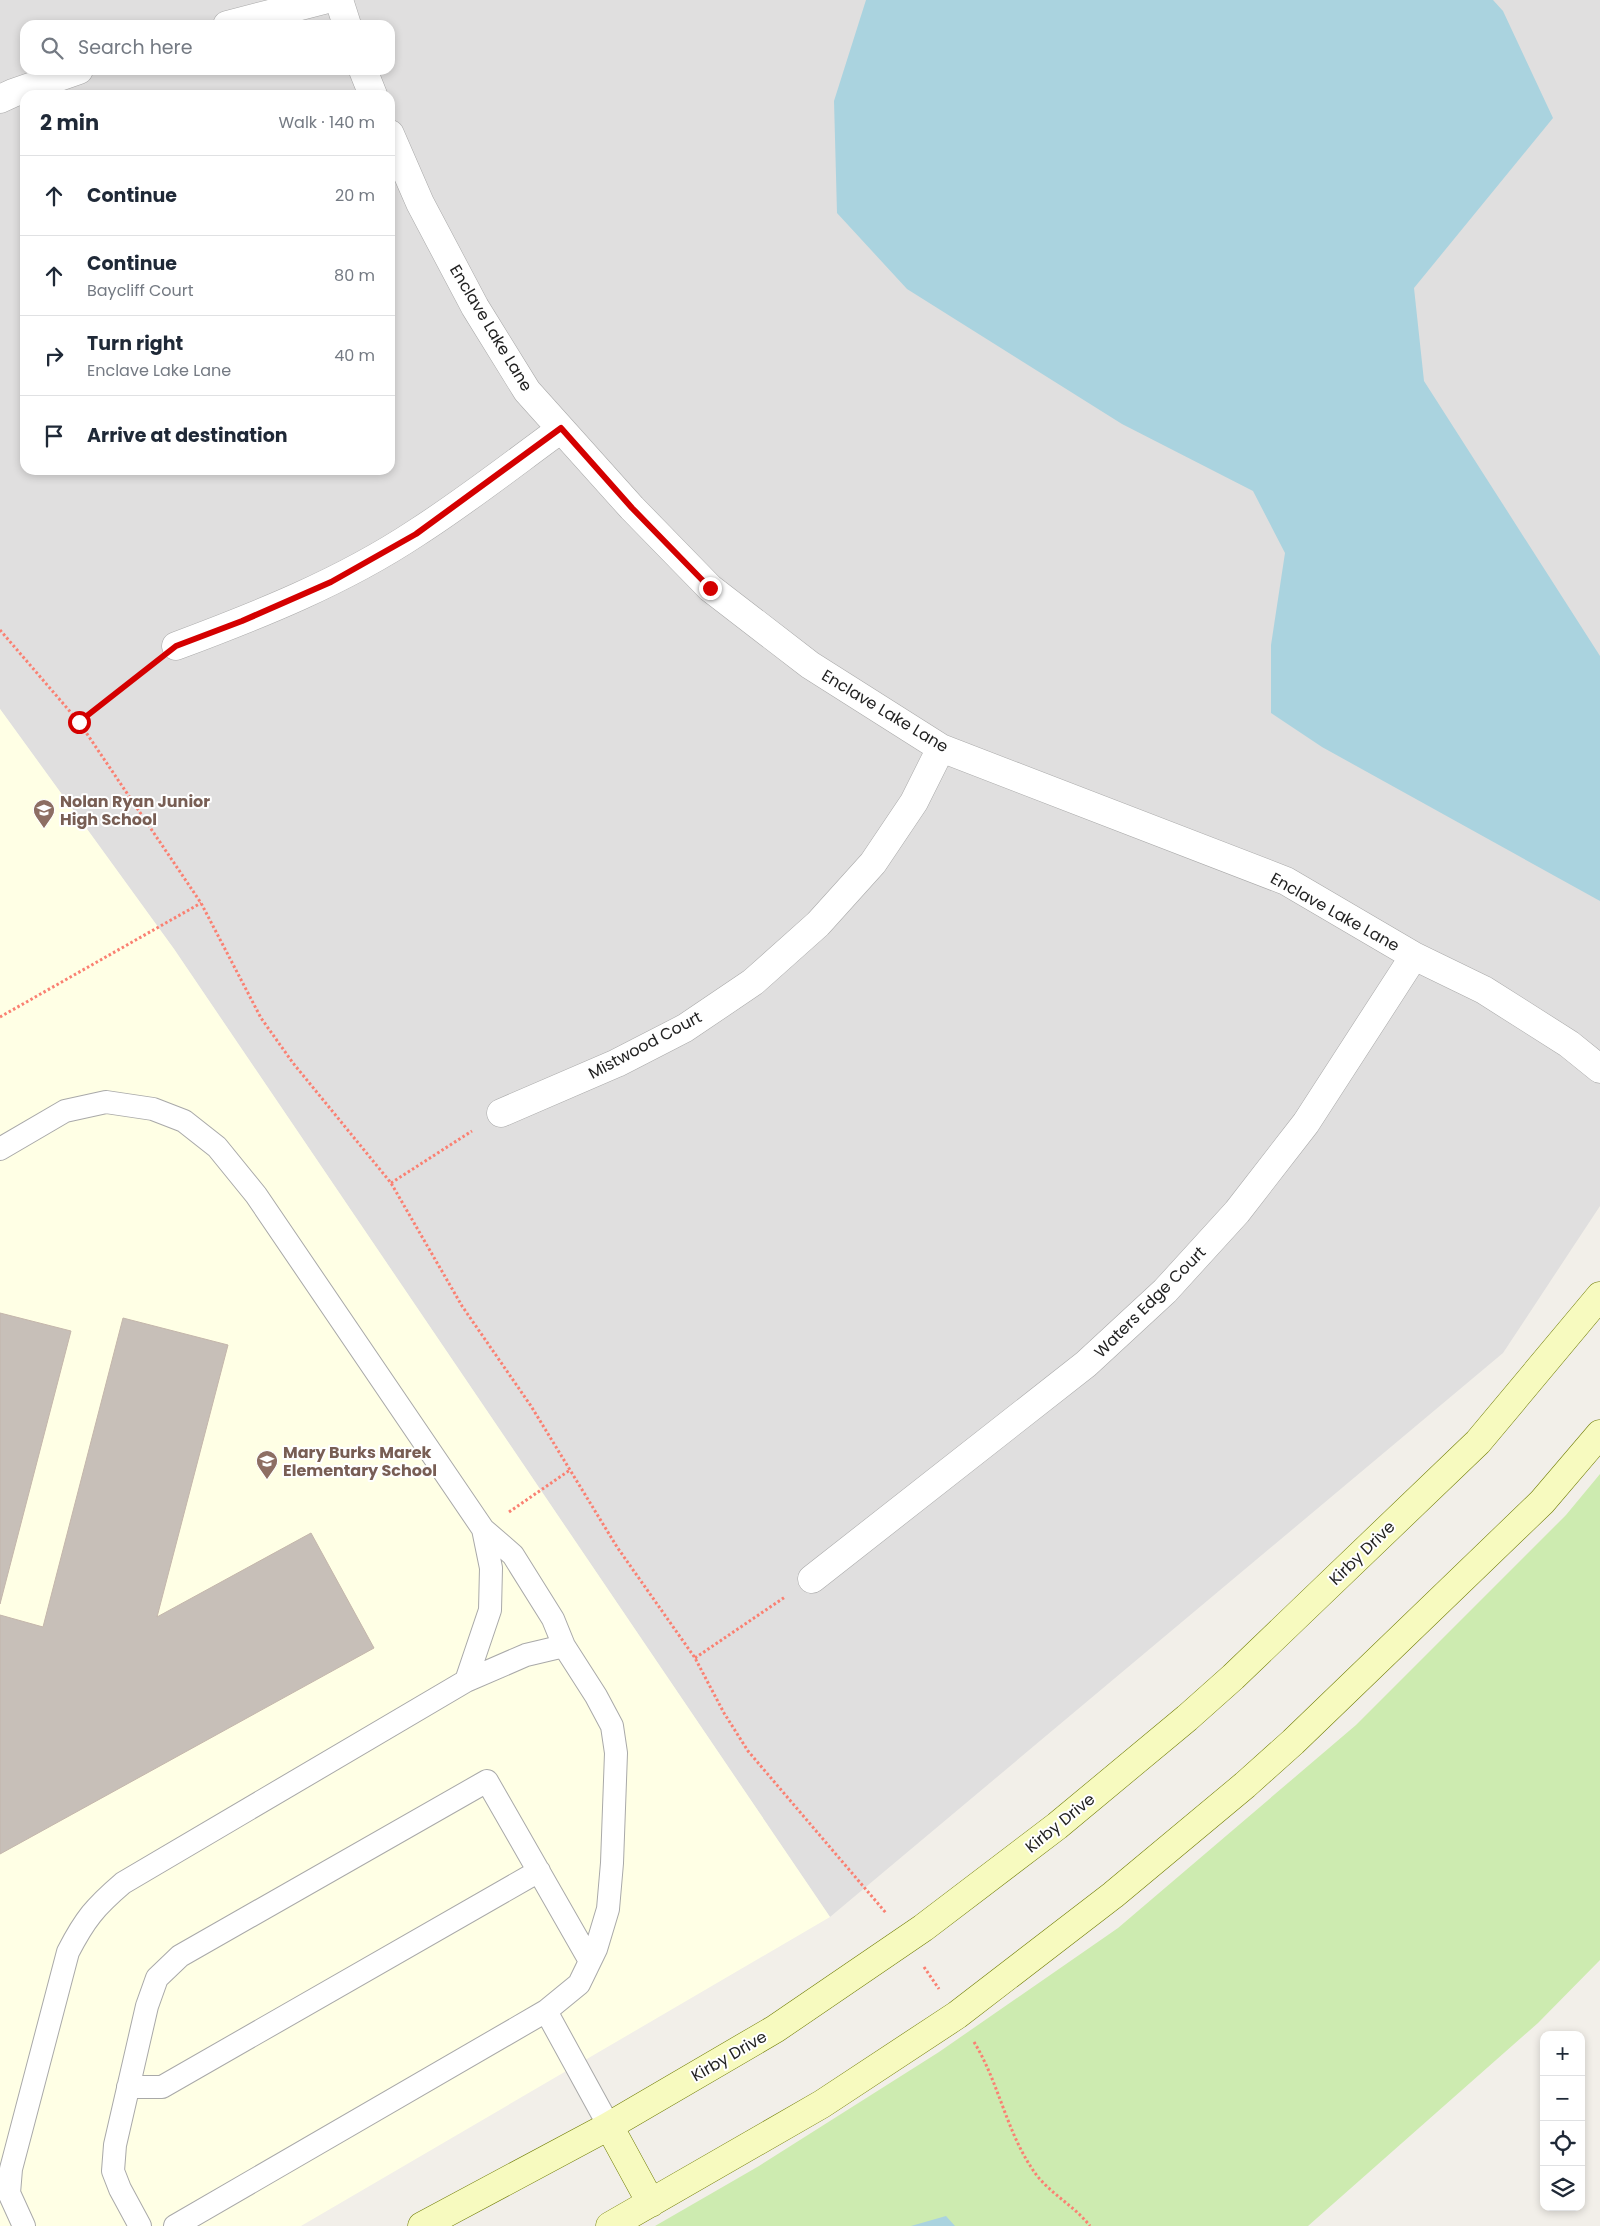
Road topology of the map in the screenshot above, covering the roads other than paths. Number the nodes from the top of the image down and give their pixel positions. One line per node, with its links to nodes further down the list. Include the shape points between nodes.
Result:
1 (324, 0): 3 (street)
2 (339, 0): 4 (street)
3 (246, 20)
4 (346, 20)
5 (64, 75): 8 (street)
6 (365, 75): 7 (street)
7 (371, 90)
8 (0, 99)
9 (395, 146): 10 (street, Enclave Lake Lane, via 420,203 475,307 528,392)
10 (561, 428): 11 (street, via 416,534 331,582); 12 (street, Enclave Lake Lane, via 632,508 710,588 810,665)
11 (176, 646)
12 (941, 748): 13 (street, Enclave Lake Lane, via 1286,881); 15 (street, Mistwood Court, via 914,802 873,863 818,924 753,982 685,1028 617,1063)
13 (1414, 956): 14 (street, Enclave Lake Lane, via 1484,990 1569,1044); 20 (street, Waters Edge Court, via 1306,1123 1237,1212 1165,1291 1086,1364)
14 (1600, 1070)
15 (501, 1112)
16 (0, 1149): 19 (lane, via 65,1111 106,1102 153,1109 184,1121 217,1147 256,1195)
17 (1600, 1296): 27 (main road, Kirby Drive, via 1478,1442 1187,1718 1057,1826 905,1940 775,2028)
18 (1600, 1434): 28 (main road, via 1542,1502 1266,1767 1113,1895 957,2015 822,2104)
19 (483, 1529): 21 (lane, via 513,1555 553,1620); 22 (lane, via 491,1568 490,1610)
20 (812, 1579)
21 (564, 1646): 22 (lane, via 526,1655); 24 (lane, via 612,1726 616,1753 608,1909)
22 (466, 1681): 29 (lane, via 123,1883 97,1905 68,1952 11,2169 10,2193)
23 (539, 1871): 24 (lane); 26 (lane, via 162,2087); 26 (lane, via 487,1781 180,1956 157,1978 146,2006)
24 (590, 1961): 25 (lane, via 579,1984)
25 (546, 2011): 27 (lane); 31 (lane)
26 (128, 2087): 30 (lane, via 115,2145 113,2171)
27 (609, 2126): 28 (main road); 32 (main road, Kirby Drive)
28 (651, 2203): 33 (main road)
29 (24, 2226)
30 (140, 2226)
31 (175, 2226)
32 (422, 2226)
33 (610, 2226)

